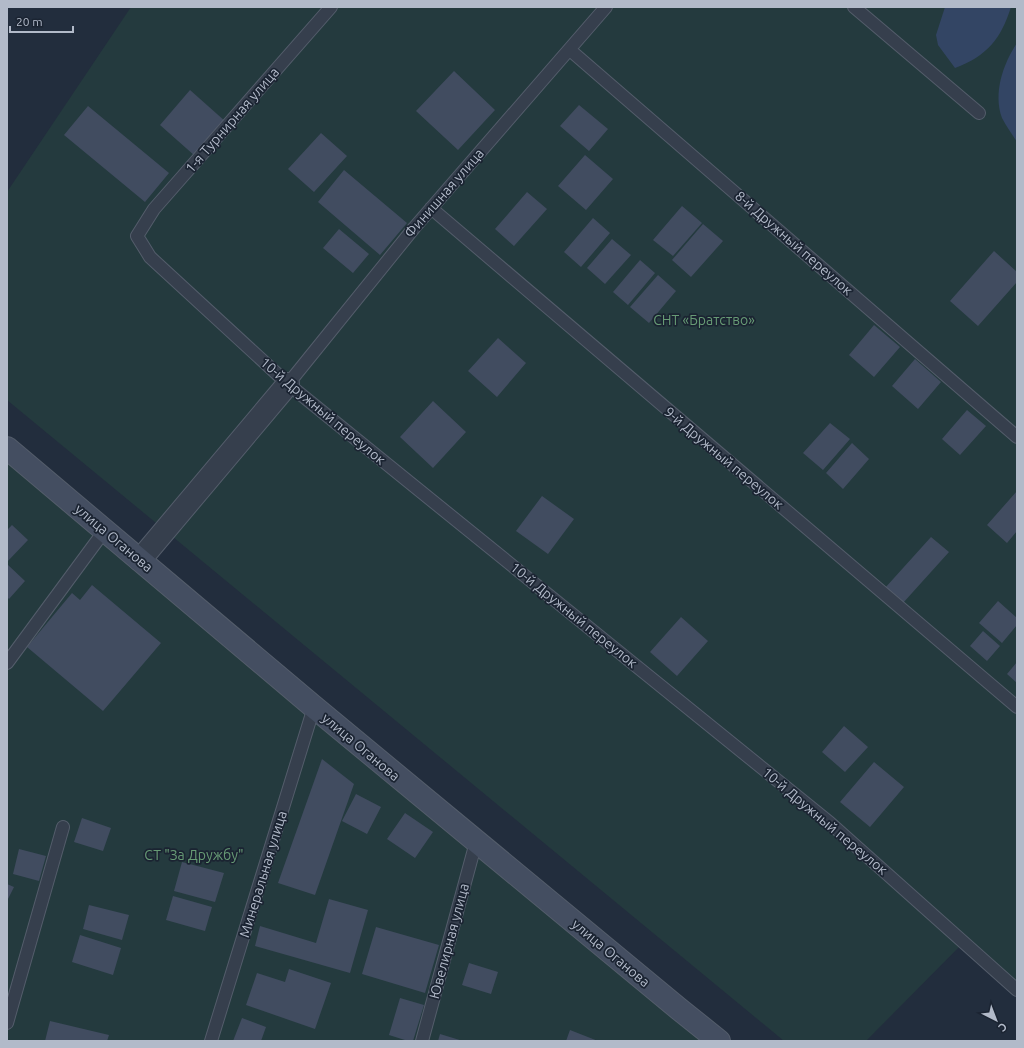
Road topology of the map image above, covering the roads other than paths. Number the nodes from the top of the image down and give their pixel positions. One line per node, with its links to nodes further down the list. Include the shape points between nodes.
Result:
1 (331, 7): 7 (lane, 1-я Турнирная улица, via 154,209)
2 (606, 7): 4 (lane, Финишная улица)
3 (854, 7): 5 (lane)
4 (570, 50): 6 (lane, Финишная улица); 9 (lane, 8-й Дружный переулок)
5 (979, 113)
6 (431, 208): 8 (lane, Финишная улица); 15 (lane, 9-й Дружный переулок)
7 (138, 236): 8 (lane, 10-й Дружный переулок, via 150,257)
8 (288, 384): 12 (street); 18 (lane, 10-й Дружный переулок, via 830,823)
9 (1017, 437)
10 (7, 448): 11 (main road, улица Оганова)
11 (105, 530): 12 (main road, улица Оганова); 13 (lane)
12 (140, 560): 14 (main road, улица Оганова)
13 (7, 663)
14 (314, 707): 17 (main road, улица Оганова); 20 (lane, Минеральная улица)
15 (1017, 707)
16 (63, 827): 19 (lane)
17 (476, 842): 21 (lane, Ювелирная улица); 22 (main road, улица Оганова)
18 (1017, 990)
19 (7, 1023)
20 (211, 1041)
21 (422, 1041)
22 (719, 1041)

